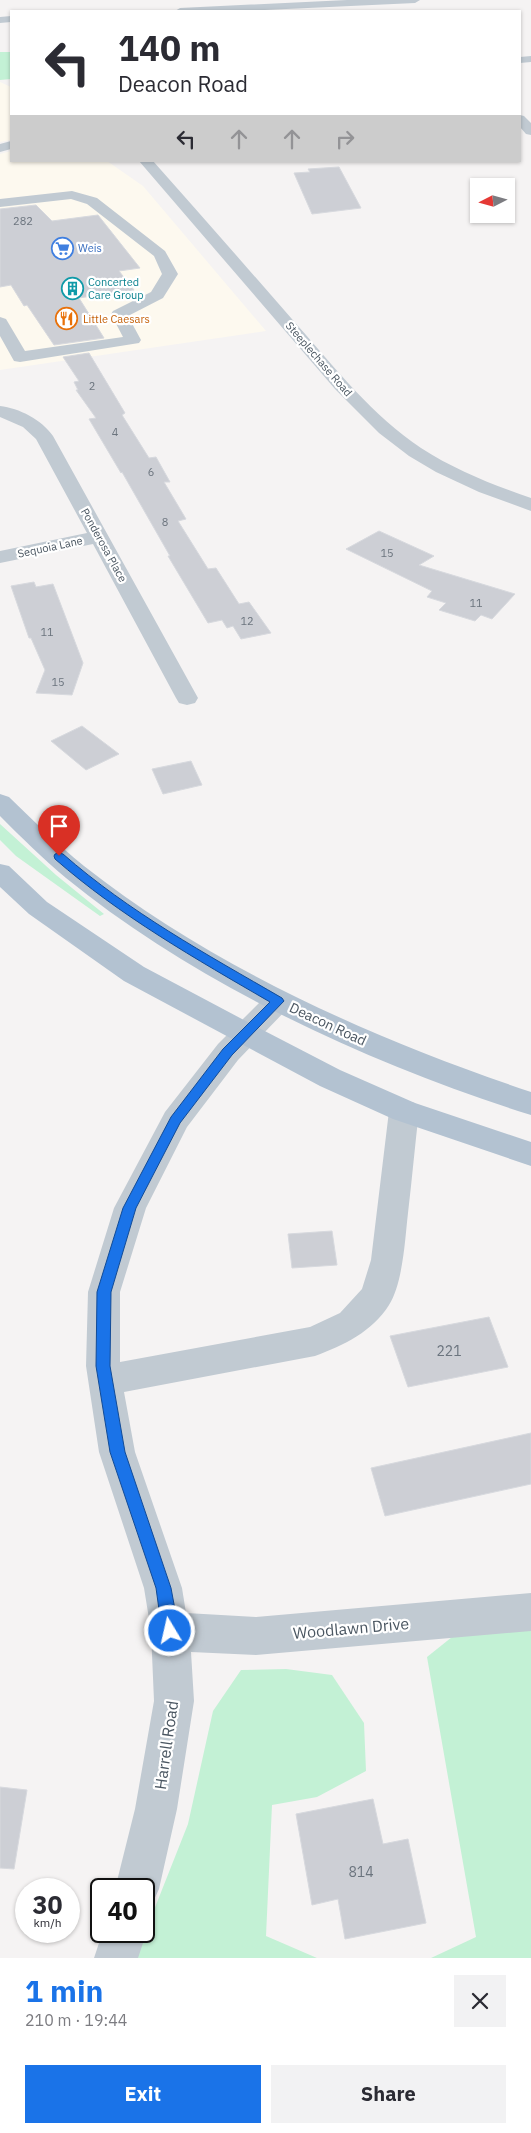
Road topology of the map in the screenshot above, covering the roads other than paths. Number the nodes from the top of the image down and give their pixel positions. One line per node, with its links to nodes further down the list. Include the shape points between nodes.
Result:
1 (414, 0): 2 (street)
2 (349, 2): 3 (street)
3 (199, 10)
4 (521, 120): 5 (street)
5 (531, 131)
6 (147, 162): 10 (street, Steeplechase Road, via 370,415 416,452 445,469)
7 (0, 203): 8 (street, via 72,195 92,201 160,254 170,274 157,295 119,314 133,340 20,357)
8 (0, 322)
9 (1, 411): 11 (street, Ponderosa Place, via 24,420 44,436)
10 (531, 505)
11 (99, 537): 12 (street, Sequoia Lane); 13 (street, Ponderosa Place)
12 (0, 557)
13 (188, 698)
14 (0, 802): 16 (main road, Deacon Road, via 86,880 176,942)
15 (0, 872): 17 (main road, via 38,908 134,974)
16 (278, 1001): 17 (street, Harrell Road); 18 (main road, Deacon Road, via 434,1070)
17 (246, 1034): 19 (main road, via 330,1078); 21 (street, Harrell Road, via 228,1052 176,1120 130,1208 104,1292)
18 (531, 1104)
19 (404, 1111): 20 (main road); 21 (street, via 387,1260 377,1296 352,1323 315,1341)
20 (531, 1154)
21 (105, 1380): 23 (street, Harrell Road, via 117,1452 163,1588)
22 (531, 1612): 23 (street, Woodlawn Drive, via 256,1636)
23 (170, 1631): 24 (street, Harrell Road, via 174,1701 156,1809)
24 (140, 1878)
25 (121, 1943): 26 (street)
26 (116, 1958)

